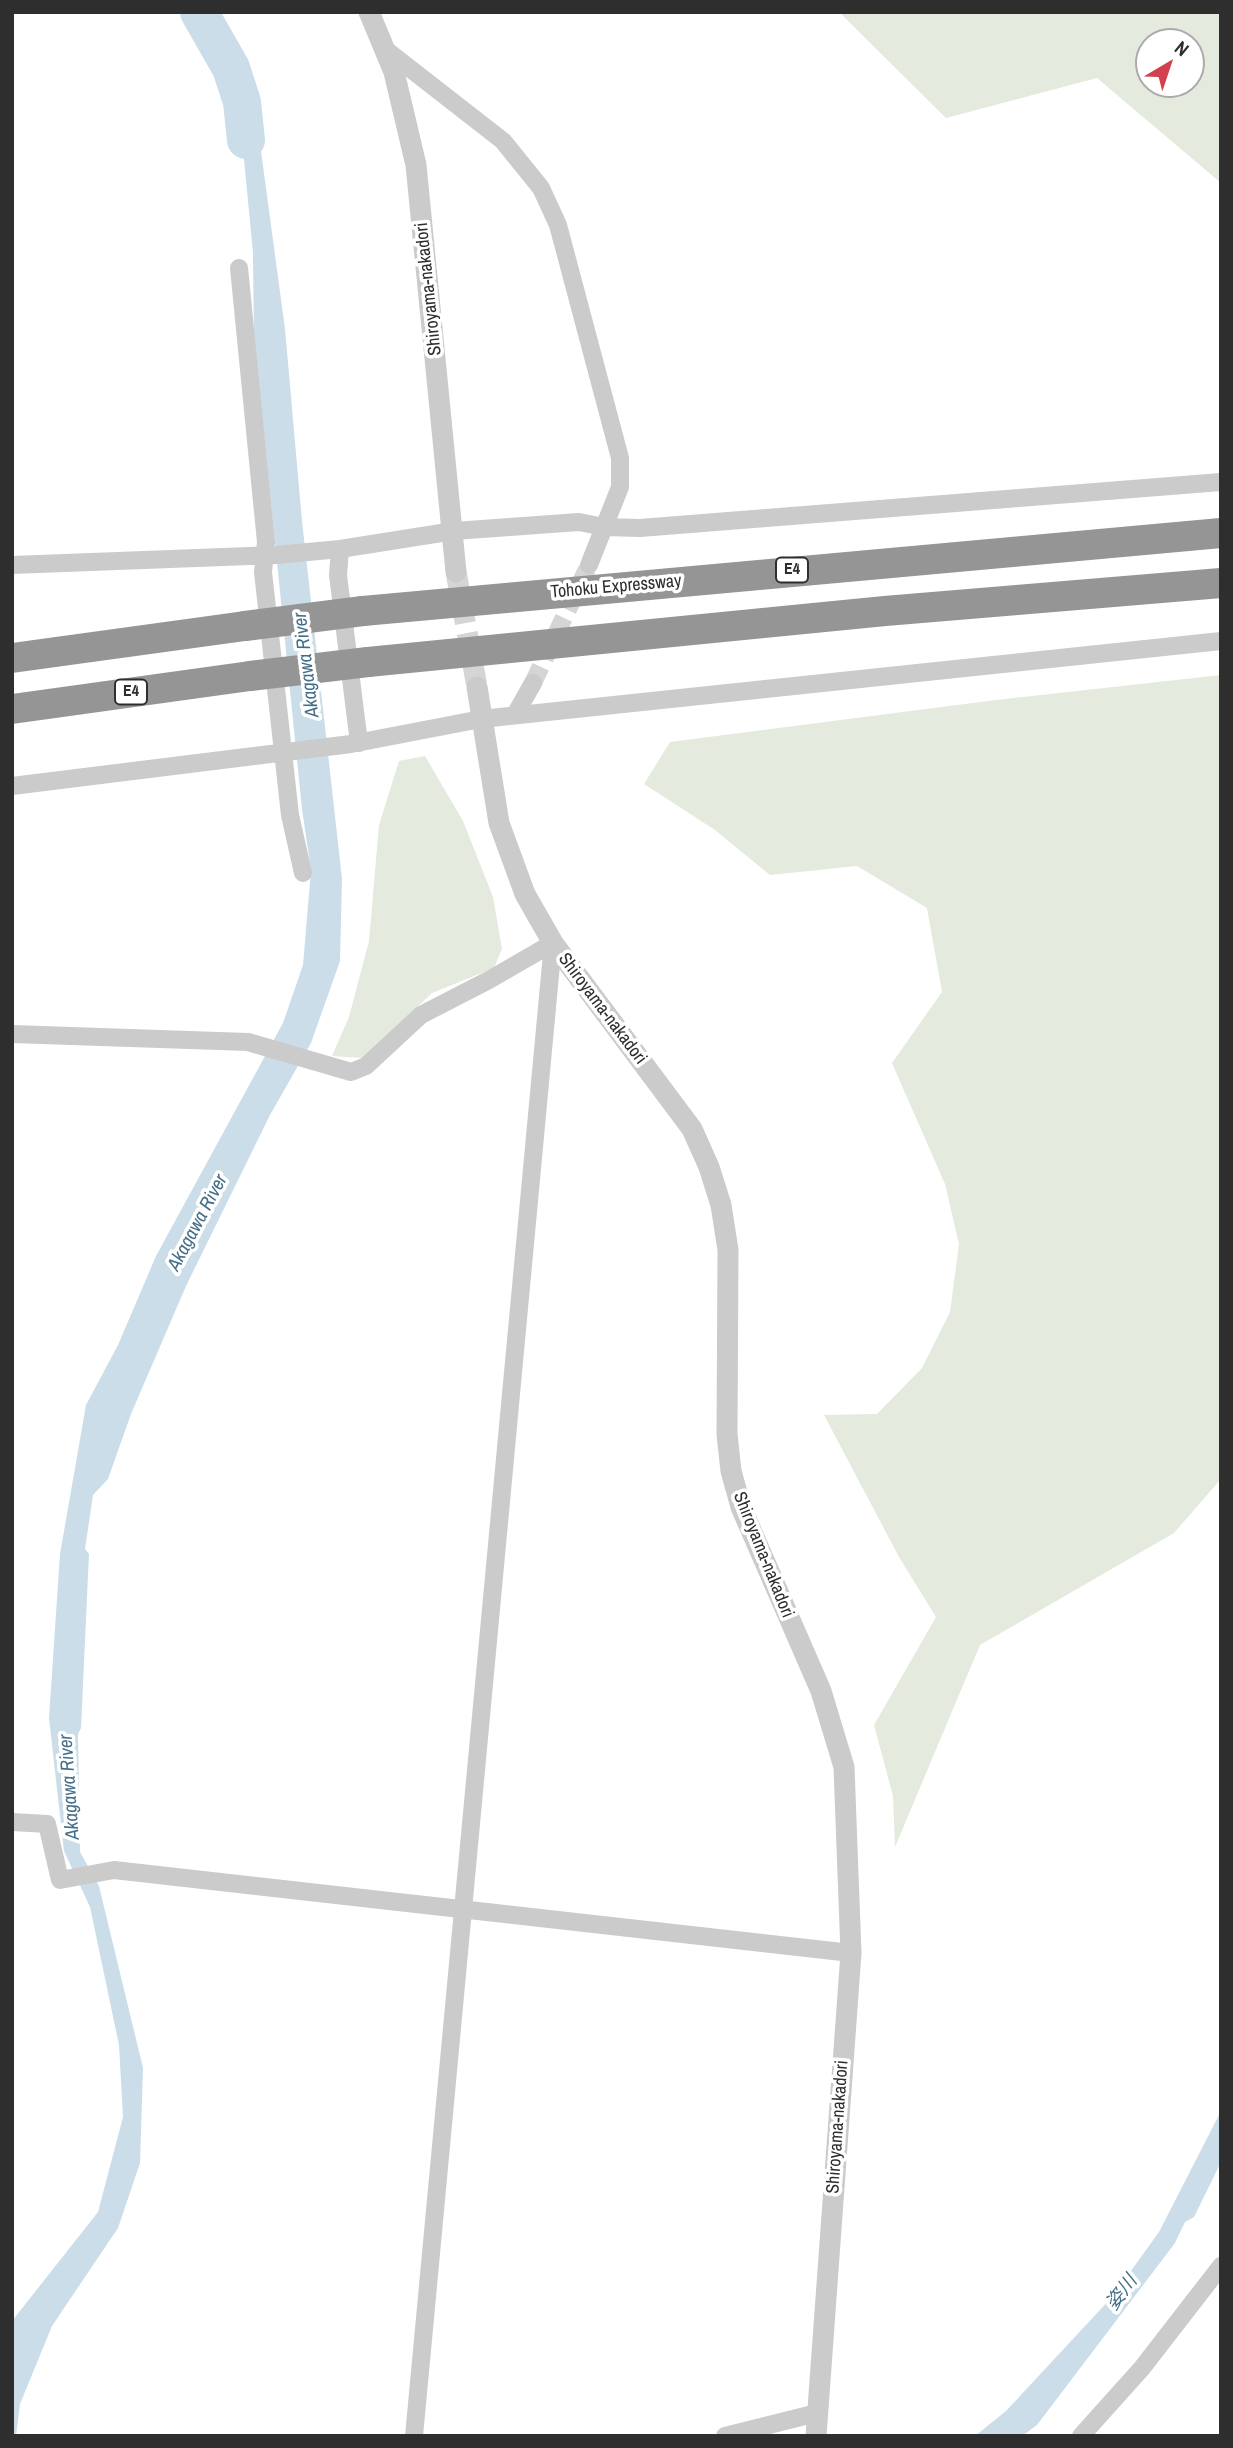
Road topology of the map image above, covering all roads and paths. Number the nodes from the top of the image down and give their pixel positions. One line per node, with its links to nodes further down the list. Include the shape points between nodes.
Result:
1 (369, 12): 2 (street, Shiroyama-nakadori)
2 (385, 49): 5 (street, via 503,141 541,188 558,225 620,458 620,487); 6 (street, Shiroyama-nakadori, via 416,164)
3 (239, 268): 9 (street)
4 (1221, 482): 5 (street, via 640,528)
5 (604, 527): 6 (street, via 579,522); 11 (street)
6 (454, 531): 8 (street); 12 (street, Shiroyama-nakadori)
7 (1221, 533): 15 (highway, Tohoku Expressway / E4, bridge, via 363,611)
8 (340, 548): 9 (street); 21 (street, via 338,575)
9 (270, 555): 10 (street); 22 (street)
10 (12, 565)
11 (589, 565)
12 (456, 572)
13 (1221, 583): 18 (highway, E4, bridge, via 368,662)
14 (1221, 641): 19 (street)
15 (12, 658)
16 (533, 682): 19 (street)
17 (477, 687): 20 (street, Shiroyama-nakadori)
18 (12, 709)
19 (515, 715): 20 (street)
20 (481, 719): 21 (street); 25 (street, Shiroyama-nakadori, via 499,823 525,894)
21 (355, 743): 22 (street)
22 (285, 753): 23 (street); 24 (street, via 290,815)
23 (12, 786)
24 (303, 873)
25 (553, 943): 26 (street, via 421,1015 366,1066 351,1072 248,1042); 28 (street); 29 (street, Shiroyama-nakadori, via 692,1129 722,1205 728,1250 731,1471 740,1507 834,1728 844,1767)
26 (12, 1034)
27 (12, 1822): 28 (street, via 47,1824 60,1880 114,1870)
28 (465, 1909): 29 (street); 32 (street)
29 (851, 1953): 31 (street, Shiroyama-nakadori)
30 (1221, 2266): 35 (street, via 1142,2368)
31 (817, 2413): 33 (street); 34 (street, Shiroyama-nakadori)
32 (414, 2436)
33 (725, 2436)
34 (816, 2436)
35 (1081, 2436)

